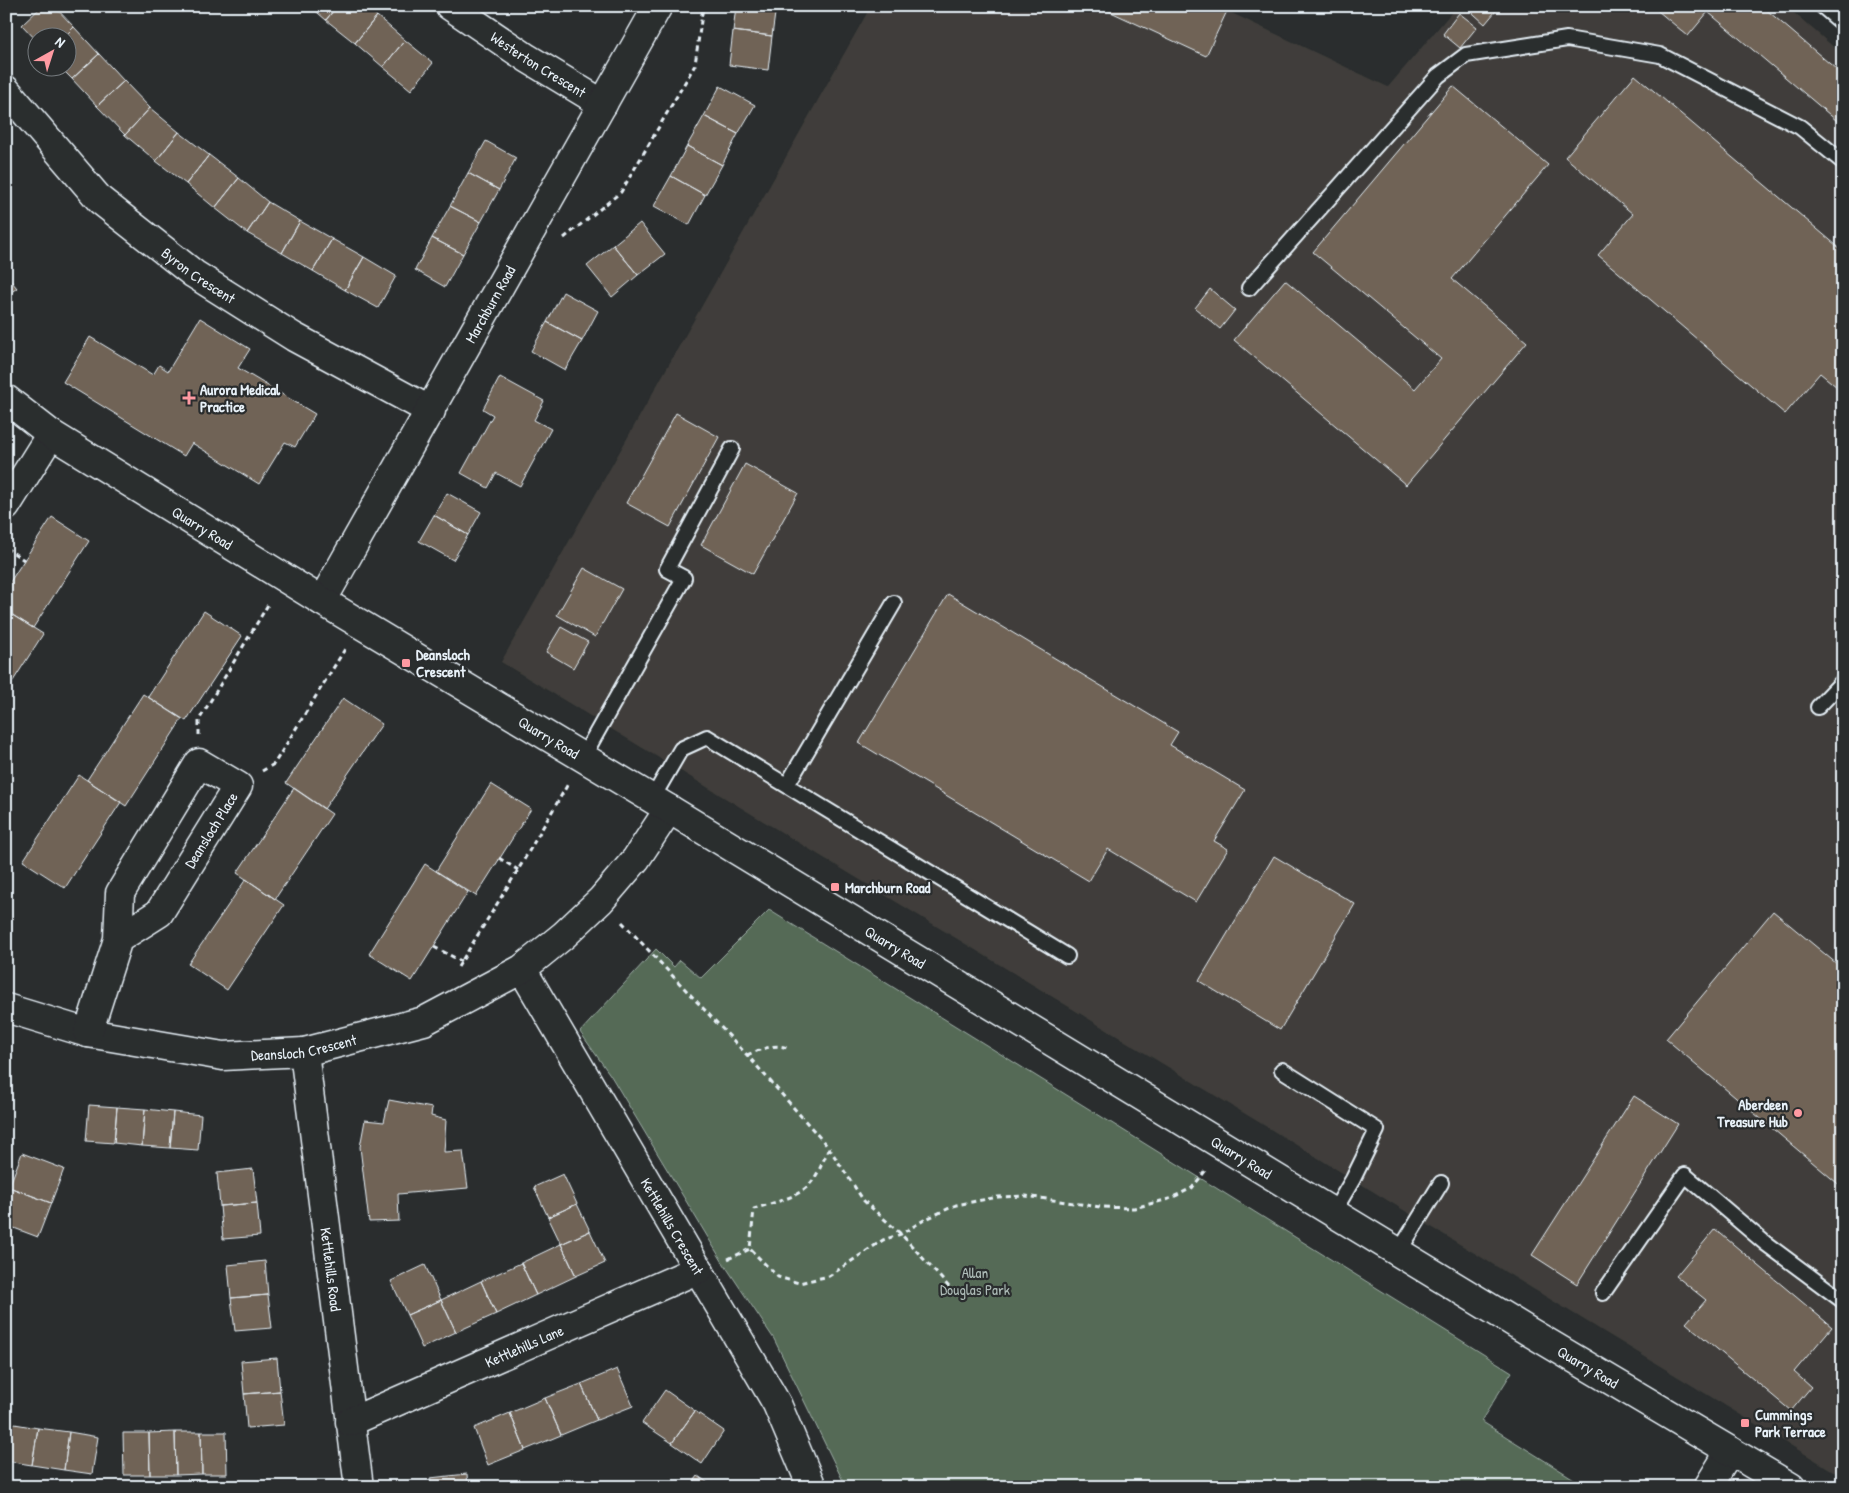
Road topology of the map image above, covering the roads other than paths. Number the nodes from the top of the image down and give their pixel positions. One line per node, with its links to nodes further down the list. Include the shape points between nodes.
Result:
1 (450, 6): 6 (street, Westerton Crescent)
2 (658, 6): 6 (street, Marchburn Road)
3 (1822, 6): 4 (lane)
4 (1843, 24)
5 (6, 90): 10 (street, Byron Crescent, via 100,200 194,274 294,337)
6 (603, 104): 10 (street, Marchburn Road)
7 (1843, 162): 8 (lane, via 1800,127 1660,55 1567,38 1466,55 1438,76)
8 (1249, 288)
9 (6, 399): 11 (street, Quarry Road)
10 (431, 410): 14 (street, Marchburn Road)
11 (51, 434): 13 (street); 14 (street, Quarry Road)
12 (732, 450): 18 (lane, via 667,569 684,578)
13 (10, 496)
14 (322, 601): 18 (street, Quarry Road)
15 (894, 603): 19 (lane)
16 (1843, 681): 17 (lane)
17 (1818, 707)
18 (583, 757): 20 (street, Quarry Road)
19 (787, 785): 20 (lane, via 707,737 681,749); 22 (lane)
20 (660, 804): 23 (street, Deansloch Crescent, via 636,859 601,900); 29 (street, Quarry Road)
21 (118, 940): 21 (street, Deansloch Place, via 120,892 199,763 238,786 159,913); 25 (street)
22 (1068, 956)
23 (522, 969): 26 (street, Deansloch Crescent, via 424,1021); 31 (street, Kettlehills Crescent)
24 (6, 1008): 25 (street, Deansloch Crescent)
25 (88, 1033): 26 (street, Deansloch Crescent, via 223,1056)
26 (304, 1052): 34 (street, Kettlehills Road)
27 (1282, 1070): 29 (lane, via 1377,1130)
28 (1442, 1183): 30 (lane)
29 (1333, 1213): 30 (street, Quarry Road)
30 (1398, 1253): 35 (street, Quarry Road)
31 (699, 1269): 34 (street, Kettlehills Lane); 37 (street, Kettlehills Crescent, via 777,1404)
32 (1603, 1293): 33 (lane, via 1685,1175 1765,1243)
33 (1843, 1301)
34 (350, 1422): 36 (street, Kettlehills Road)
35 (1730, 1451): 38 (street); 39 (street, Quarry Road)
36 (359, 1487)
37 (812, 1487)
38 (1708, 1487)
39 (1791, 1487)

